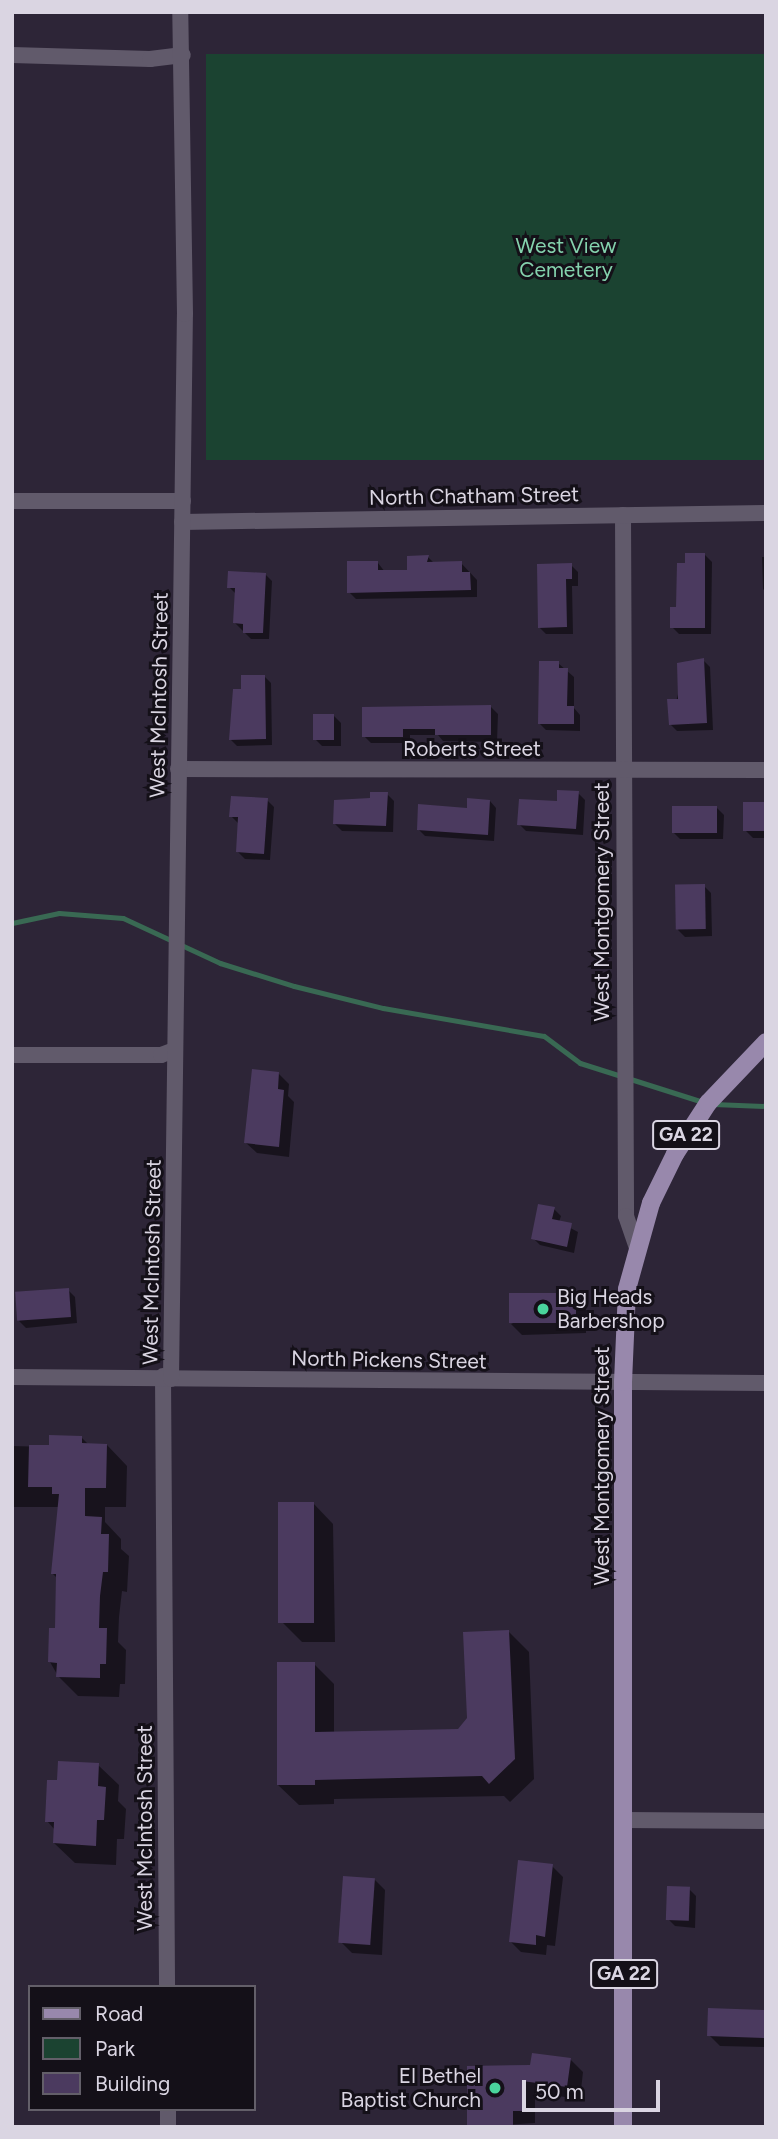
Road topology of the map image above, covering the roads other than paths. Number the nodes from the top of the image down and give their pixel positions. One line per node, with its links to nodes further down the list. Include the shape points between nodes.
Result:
1 (180, 12): 3 (street, West McIntosh Street)
2 (12, 55): 3 (street, via 149,59)
3 (183, 55): 5 (street, West McIntosh Street)
4 (12, 501): 5 (street)
5 (183, 501): 8 (street, West McIntosh Street)
6 (766, 513): 7 (street, North Chatham Street)
7 (623, 514): 8 (street, North Chatham Street); 10 (street, West Montgomery Street)
8 (182, 522): 9 (street, West McIntosh Street)
9 (178, 769): 10 (street, Roberts Street); 13 (street, West McIntosh Street)
10 (624, 770): 11 (street, Roberts Street); 15 (street, West Montgomery Street, via 626,1216)
11 (766, 770)
12 (766, 1042): 15 (main road, GA 22, via 727,1080 691,1128 651,1203)
13 (175, 1050): 14 (street, via 161,1055); 17 (street, West McIntosh Street)
14 (12, 1055)
15 (637, 1248): 18 (main road, West Montgomery Street / GA 22, via 627,1289)
16 (12, 1377): 17 (street, North Pickens Street)
17 (167, 1377): 18 (street, North Pickens Street); 22 (street, West McIntosh Street)
18 (623, 1382): 19 (street, North Pickens Street); 20 (main road, West Montgomery Street / GA 22)
19 (766, 1383)
20 (624, 1820): 21 (street); 23 (main road, West Montgomery Street / GA 22)
21 (766, 1821)
22 (167, 1985)
23 (623, 2127)

